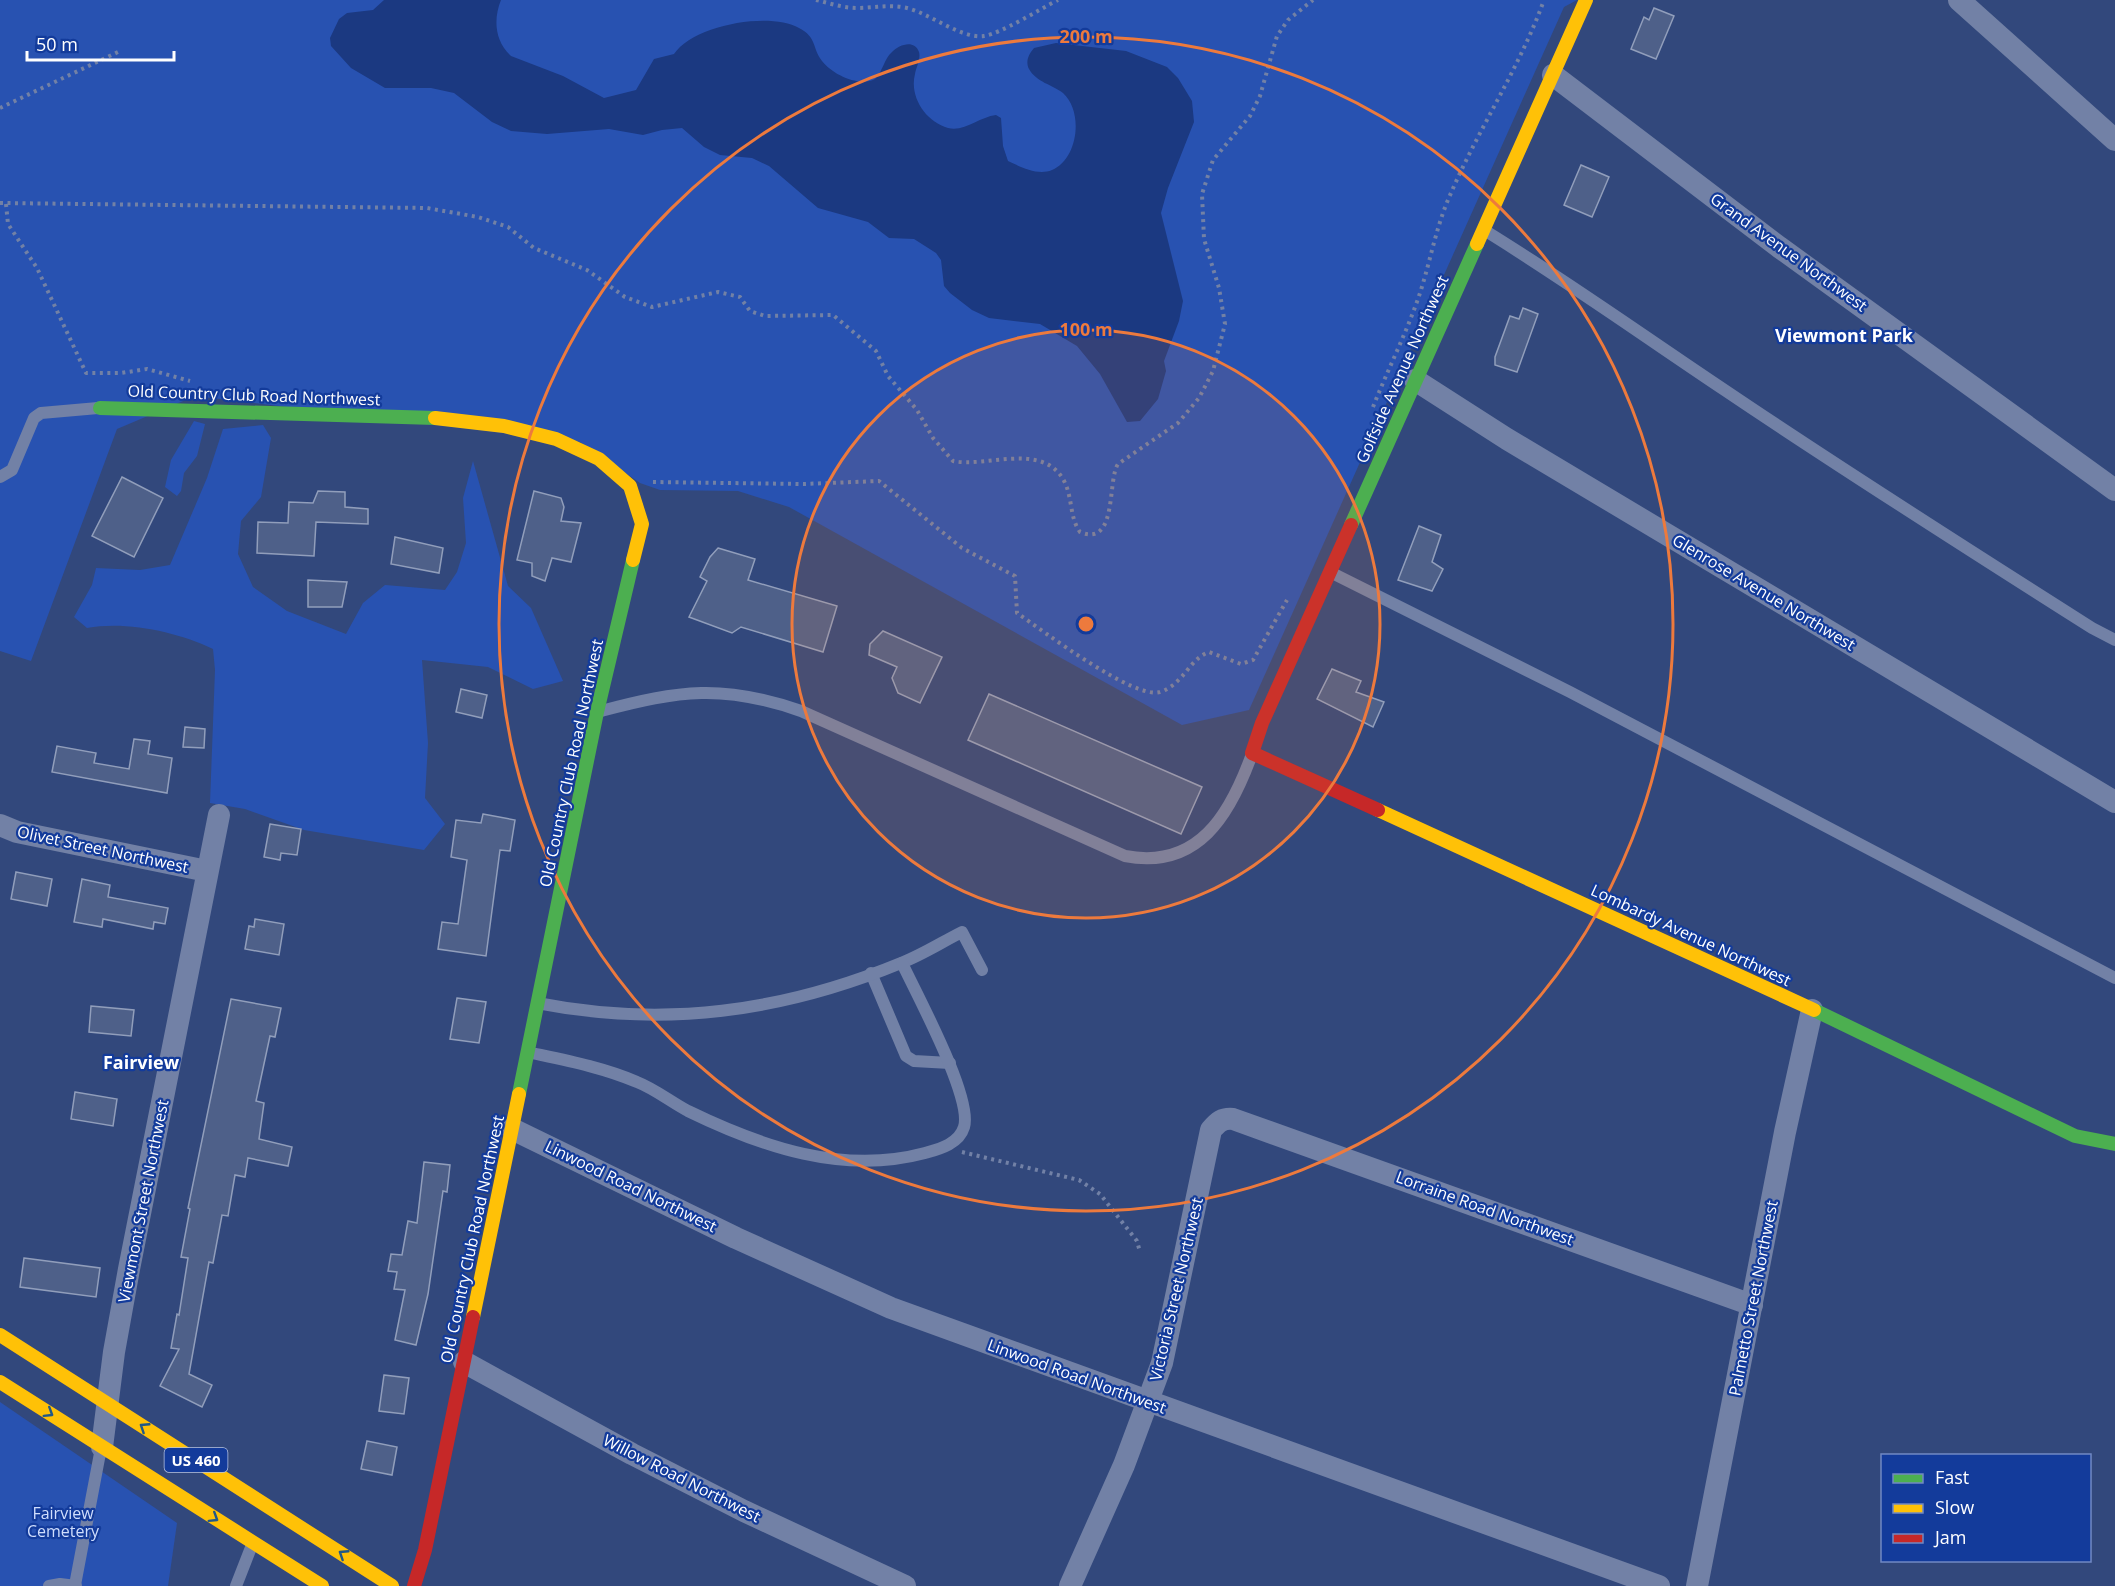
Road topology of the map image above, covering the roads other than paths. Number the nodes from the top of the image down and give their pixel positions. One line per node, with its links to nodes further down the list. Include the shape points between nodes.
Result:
1 (1586, 0): 3 (street, Golfside Avenue Northwest)
2 (1959, 0): 4 (street)
3 (1553, 75): 5 (street, Golfside Avenue Northwest); 9 (street, Grand Avenue Northwest, via 1779,247)
4 (2115, 140)
5 (1483, 229): 6 (street, Golfside Avenue Northwest); 11 (lane, via 1932,527)
6 (1415, 380): 10 (street, Golfside Avenue Northwest); 14 (street, Glenrose Avenue Northwest, via 1507,439)
7 (100, 408): 8 (lane, via 41,413 34,418 12,470); 12 (street, Old Country Club Road Northwest, via 484,422 540,434 595,456 628,481 637,495 642,524)
8 (0, 477)
9 (2115, 490)
10 (1329, 572): 13 (street, Golfside Avenue Northwest); 21 (lane, via 1570,692)
11 (2115, 640)
12 (597, 712): 13 (lane, via 659,695 693,691 771,701 1125,856 1144,860 1164,859 1200,843 1234,797); 22 (street, Old Country Club Road Northwest)
13 (1252, 753): 23 (street, Lombardy Avenue Northwest)
14 (2115, 802)
15 (219, 815): 17 (street, Viewmont Street Northwest)
16 (0, 825): 17 (street, Olivet Street Northwest, via 17,832)
17 (207, 871): 34 (street, Viewmont Street Northwest, via 129,1269)
18 (902, 963): 19 (lane, via 962,932); 20 (lane); 25 (lane)
19 (982, 970)
20 (871, 973): 22 (lane, via 791,1000 717,1013 620,1014); 25 (lane, via 906,1056 914,1061)
21 (2115, 978)
22 (536, 1003): 24 (street, Old Country Club Road Northwest)
23 (1812, 1010): 28 (street, Lombardy Avenue Northwest, via 2075,1136); 29 (street, Palmetto Street Northwest)
24 (526, 1052): 25 (lane, via 593,1067 637,1082 739,1134 802,1154 870,1162 904,1159 944,1148 960,1136 965,1125); 27 (street, Old Country Club Road Northwest)
25 (950, 1063)
26 (1217, 1122): 29 (street, Lorraine Road Northwest, via 1233,1119); 33 (street, Victoria Street Northwest, via 1211,1131 1162,1363)
27 (512, 1129): 31 (street, Old Country Club Road Northwest); 33 (street, Linwood Road Northwest, via 856,1294)
28 (2115, 1144)
29 (1752, 1305): 46 (street, Palmetto Street Northwest)
30 (0, 1335): 34 (street, US 460)
31 (464, 1362): 42 (street, Old Country Club Road Northwest); 43 (street, Willow Road Northwest, via 744,1511)
32 (0, 1382): 35 (street, US 460, one-way to 35)
33 (1149, 1402): 44 (street, Victoria Street Northwest); 45 (street, Linwood Road Northwest)
34 (107, 1403): 35 (street, Viewmont Street Northwest); 41 (street, US 460, one-way to 34)
35 (102, 1447): 36 (street, US 460, one-way to 36); 38 (lane)
36 (253, 1542): 39 (lane); 40 (street, US 460)
37 (49, 1586): 38 (lane)
38 (75, 1586)
39 (237, 1586)
40 (322, 1586)
41 (392, 1586)
42 (414, 1586)
43 (905, 1586)
44 (1070, 1586)
45 (1659, 1586)
46 (1697, 1586)

